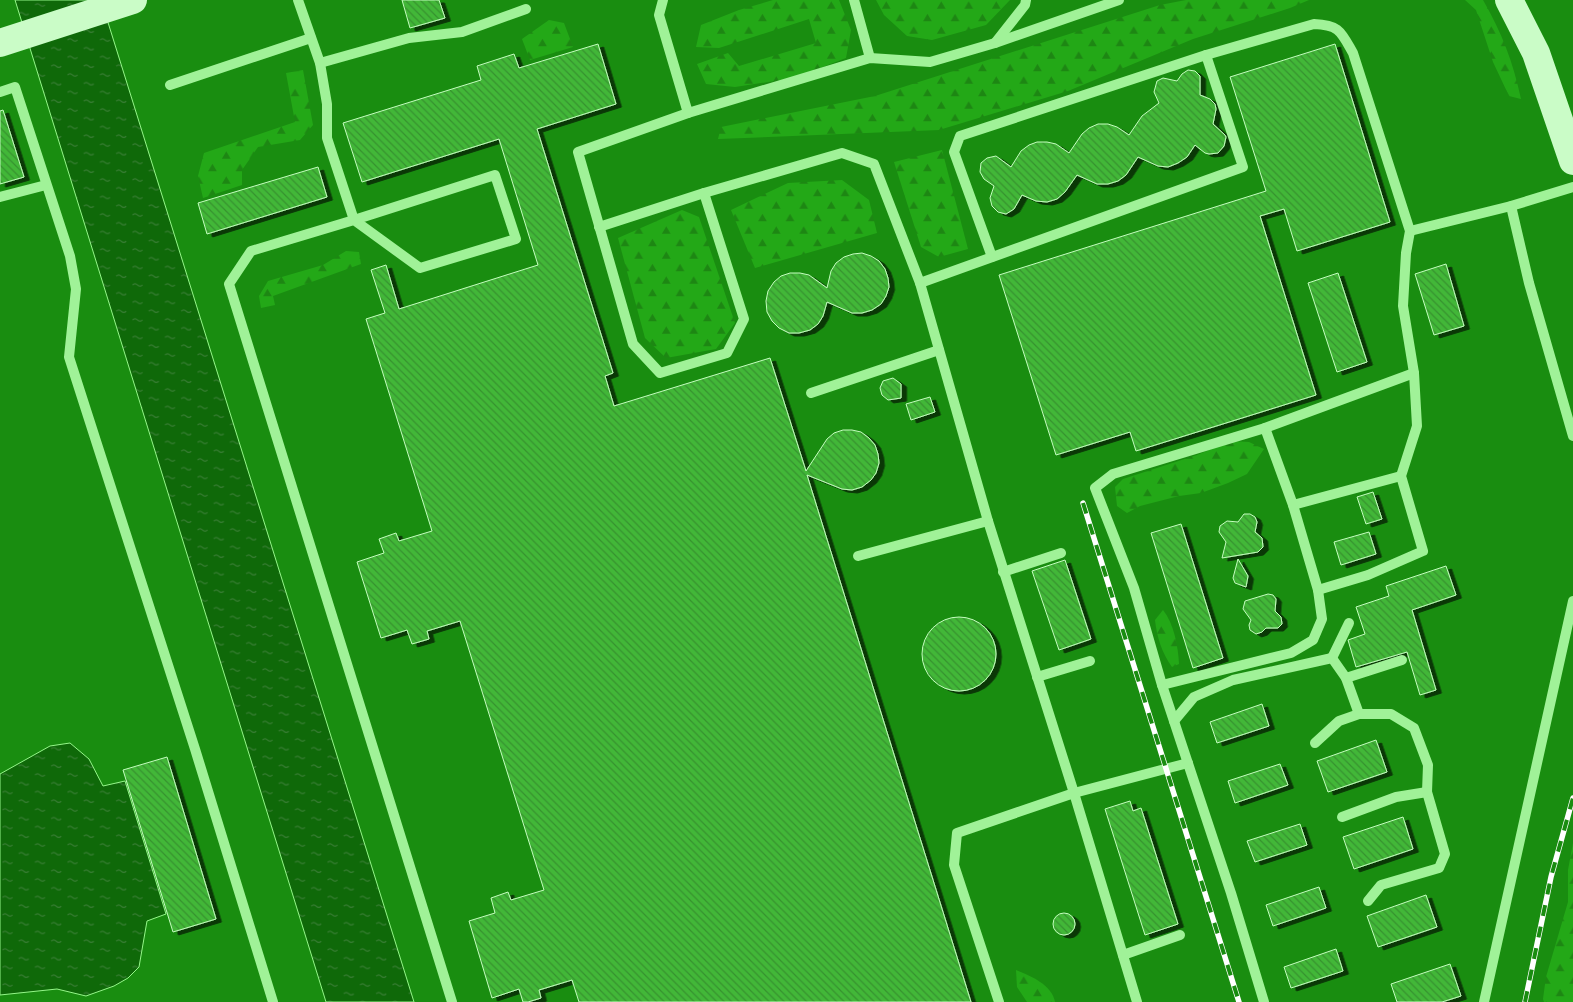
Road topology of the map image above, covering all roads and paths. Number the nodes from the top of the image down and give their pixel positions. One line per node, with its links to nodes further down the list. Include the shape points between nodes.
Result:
1 (298, 0): 10 (lane)
2 (663, 0): 19 (lane, via 658,15)
3 (854, 0): 15 (lane)
4 (1026, 0): 12 (lane)
5 (1119, 0): 12 (lane)
6 (1509, 0): 13 (street)
7 (1527, 0): 13 (street)
8 (127, 2): 11 (street)
9 (526, 9): 16 (lane, via 462,32 410,38)
10 (311, 38): 16 (lane); 17 (lane)
11 (0, 43)
12 (995, 43): 15 (lane, via 930,62)
13 (1536, 53): 20 (street)
14 (1206, 55): 29 (lane, via 1314,24 1330,25 1342,34 1353,53); 30 (lane, via 1244,167); 30 (lane, via 960,136 954,152)
15 (870, 58): 19 (lane)
16 (320, 63): 27 (lane, via 327,104 327,138)
17 (170, 84)
18 (0, 92): 22 (lane, via 15,87)
19 (688, 113): 28 (lane, via 578,152)
20 (1568, 131): 21 (street)
21 (1573, 161)
22 (46, 185): 25 (lane); 62 (lane, via 70,256 76,289 70,357)
23 (1573, 187): 26 (lane)
24 (704, 193): 28 (lane); 28 (lane, via 744,319 727,353 660,373 633,344); 31 (lane, via 842,153 874,164)
25 (0, 197)
26 (1511, 206): 29 (lane); 36 (lane)
27 (354, 220): 27 (lane, via 495,175 516,239 420,268); 63 (lane, via 251,251 229,284)
28 (599, 226)
29 (1410, 231): 33 (lane, via 1403,306)
30 (992, 257): 31 (lane)
31 (920, 283): 32 (lane)
32 (939, 350): 34 (lane); 39 (lane)
33 (1414, 373): 35 (lane); 37 (lane, via 1417,426)
34 (811, 393)
35 (1265, 428): 38 (lane); 51 (lane, via 1113,474 1095,488 1134,588)
36 (1573, 436)
37 (1401, 476): 38 (lane); 43 (lane, via 1424,551 1368,575)
38 (1293, 505): 43 (lane)
39 (988, 521): 41 (lane); 42 (lane)
40 (1061, 553): 42 (lane)
41 (858, 556)
42 (1004, 572): 49 (lane)
43 (1318, 590): 51 (lane, via 1322,619 1313,640 1291,653)
44 (1573, 601): 67 (lane)
45 (1350, 623): 46 (lane)
46 (1332, 658): 50 (lane); 53 (lane, via 1233,680 1194,697)
47 (1402, 660): 50 (lane)
48 (1090, 661): 49 (lane)
49 (1037, 677): 56 (lane)
50 (1346, 678): 52 (lane)
51 (1162, 685): 53 (lane)
52 (1359, 714): 54 (lane, via 1339,721); 57 (lane, via 1391,714 1414,728 1428,765)
53 (1174, 721): 55 (lane)
54 (1315, 743)
55 (1188, 763): 56 (lane); 66 (lane)
56 (1074, 792): 61 (lane); 64 (lane, via 957,833 954,866)
57 (1427, 792): 58 (lane, via 1396,796); 59 (lane, via 1445,854 1439,868 1381,885)
58 (1342, 817)
59 (1368, 901)
60 (1180, 935): 61 (lane)
61 (1123, 954): 65 (lane)
62 (273, 1002)
63 (452, 1002)
64 (999, 1002)
65 (1137, 1002)
66 (1264, 1002)
67 (1484, 1002)

